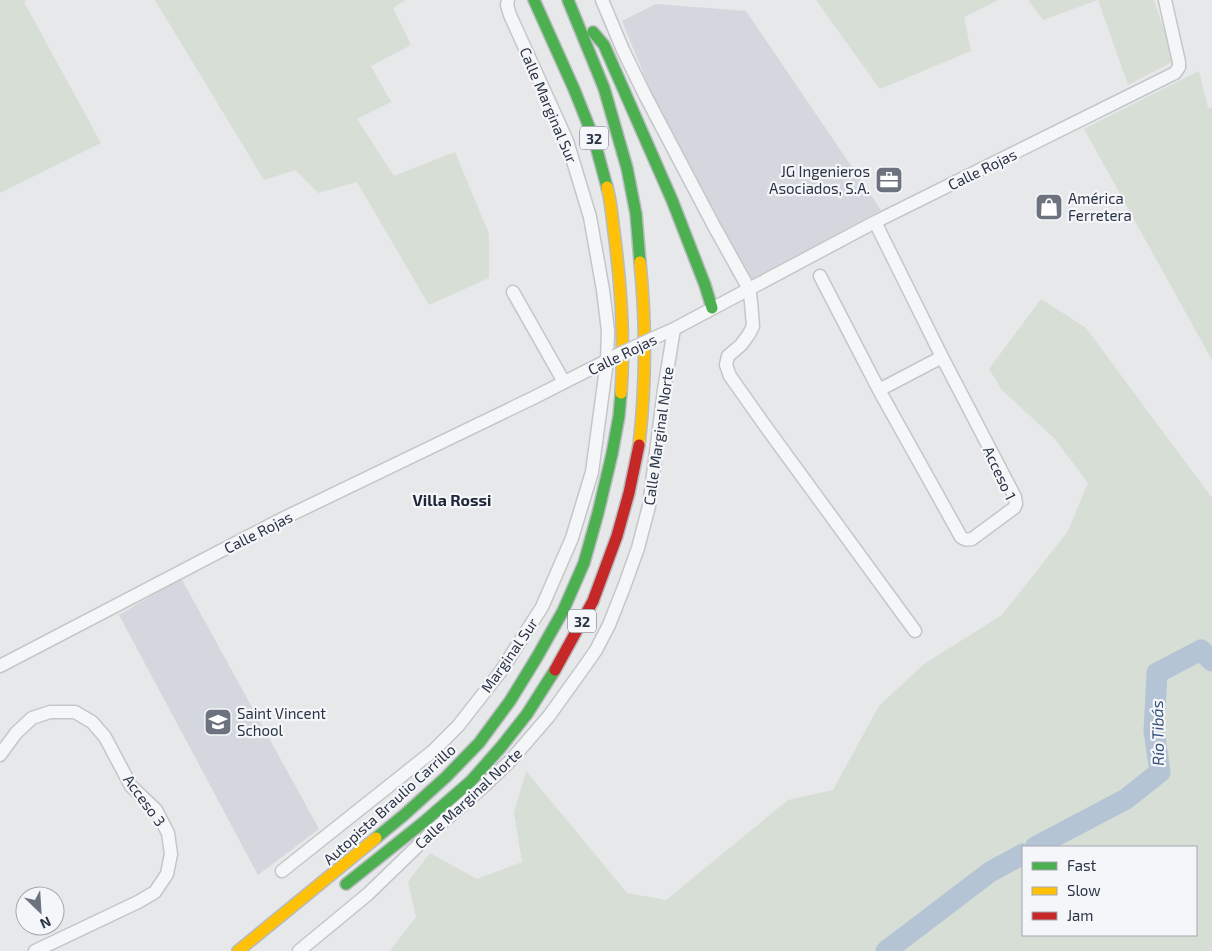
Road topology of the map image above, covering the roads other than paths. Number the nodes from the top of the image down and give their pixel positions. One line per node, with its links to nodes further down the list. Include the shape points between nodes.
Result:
1 (508, 0): 12 (street, Calle Marginal Sur, via 510,15 567,141 590,217)
2 (534, 0): 22 (highway, Autopista Braulio Carrillo / 32, via 594,138 608,189 619,268 623,368 619,416 584,563 563,611 537,657 479,742 404,815)
3 (602, 0): 8 (street, via 645,95)
4 (1165, 0): 6 (street, Calle Rojas, via 1180,62 1174,74)
5 (568, 1): 10 (highway, via 608,54 668,192); 20 (highway, Autopista Braulio Carrillo / 32, via 604,88 627,168 636,214 644,306 643,409 629,492 593,601 527,714 471,781)
6 (875, 222): 8 (street, Calle Rojas); 13 (street, Acceso 1)
7 (820, 276): 15 (street, Acceso 1)
8 (749, 289): 10 (street, Calle Rojas); 16 (street, via 753,326 741,345 728,356 726,365 730,376)
9 (513, 292): 14 (street)
10 (712, 308): 11 (street, Calle Rojas)
11 (674, 329): 12 (street, Calle Rojas, bridge); 23 (street, Calle Marginal Norte, via 649,506 624,587 596,650 549,716 511,760 368,894)
12 (611, 358): 14 (street, Calle Rojas); 19 (street, Marginal Sur, via 592,472 572,538 542,608 458,726 433,751)
13 (942, 358): 15 (street); 15 (street, Acceso 1, via 1016,501 1014,508 972,539 961,537)
14 (564, 382): 17 (street, Calle Rojas, via 282,520)
15 (879, 390)
16 (915, 630)
17 (0, 666)
18 (0, 755): 21 (street, Acceso 3, via 32,718 50,712 75,712 92,722 105,737 131,786 156,810 168,834 171,854 167,874 155,892)
19 (282, 871)
20 (340, 889)
21 (35, 951)
22 (238, 951)
23 (299, 951)

